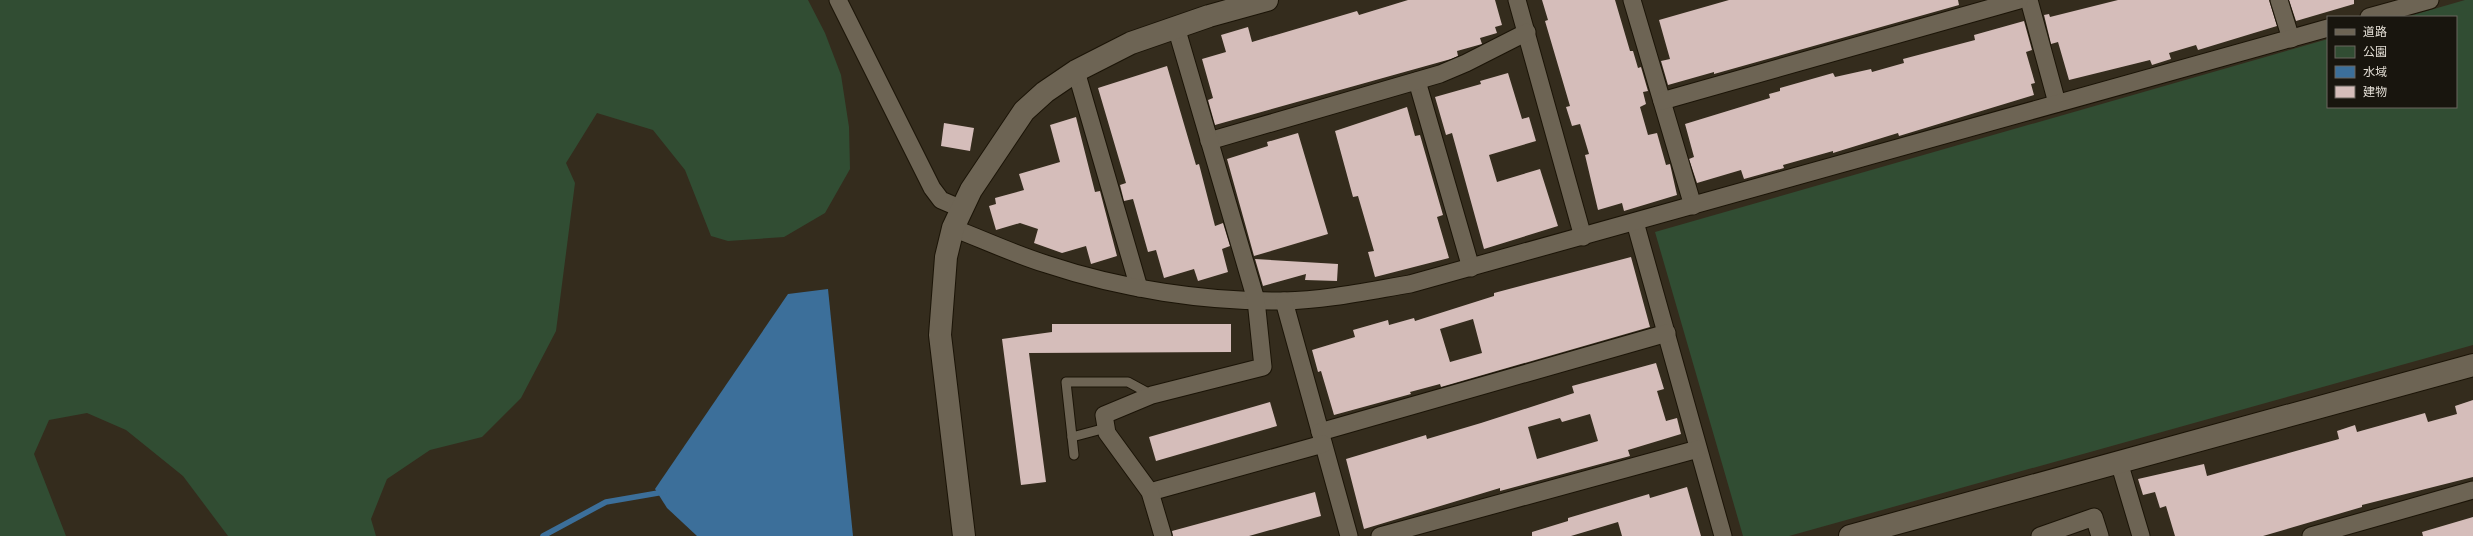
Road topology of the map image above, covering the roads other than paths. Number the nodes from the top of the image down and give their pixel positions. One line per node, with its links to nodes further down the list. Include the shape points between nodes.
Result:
1 (838, 0): 20 (street, via 932,188)
2 (1267, 0): 10 (street)
3 (1517, 0): 12 (street)
4 (1632, 0): 16 (street)
5 (2019, 0): 16 (street)
6 (2029, 0): 17 (street)
7 (2280, 0): 13 (street)
8 (2430, 0): 9 (street)
9 (2373, 16)
10 (1176, 27): 14 (street, via 1131,44); 18 (street)
11 (2327, 28): 13 (street)
12 (1527, 32): 15 (street, via 1466,64); 22 (street)
13 (2291, 38): 17 (street)
14 (1076, 71): 20 (street, via 1045,92 1024,111 971,190); 24 (street)
15 (1417, 80): 18 (street); 23 (street)
16 (1662, 101): 19 (street)
17 (2057, 103): 19 (street)
18 (1209, 141): 25 (street)
19 (1693, 206): 21 (street)
20 (957, 218): 24 (street, via 1046,264); 38 (street, via 946,257 940,335)
21 (1635, 222): 22 (street); 27 (street)
22 (1583, 237): 23 (street)
23 (1471, 268): 26 (street, via 1410,284 1331,297)
24 (1139, 288): 25 (street)
25 (1256, 300): 26 (street); 29 (street, via 1263,367)
26 (1284, 301): 32 (street)
27 (1668, 333): 32 (street); 33 (street)
28 (2473, 365): 35 (street)
29 (1152, 395): 30 (street, via 1104,415); 31 (lane, via 1128,382 1066,382)
30 (1106, 428): 31 (lane); 37 (street, via 1107,433)
31 (1072, 437): 34 (lane)
32 (1321, 438): 37 (street); 40 (street)
33 (1698, 449): 41 (street); 42 (street)
34 (1074, 455)
35 (2119, 462): 43 (street); 46 (street)
36 (2473, 490): 47 (street)
37 (1150, 492): 39 (street)
38 (964, 536)
39 (1163, 536)
40 (1349, 536)
41 (1380, 536)
42 (1723, 536)
43 (1850, 536)
44 (2040, 536): 45 (street, via 2094,517)
45 (2100, 536)
46 (2141, 536)
47 (2311, 536)

